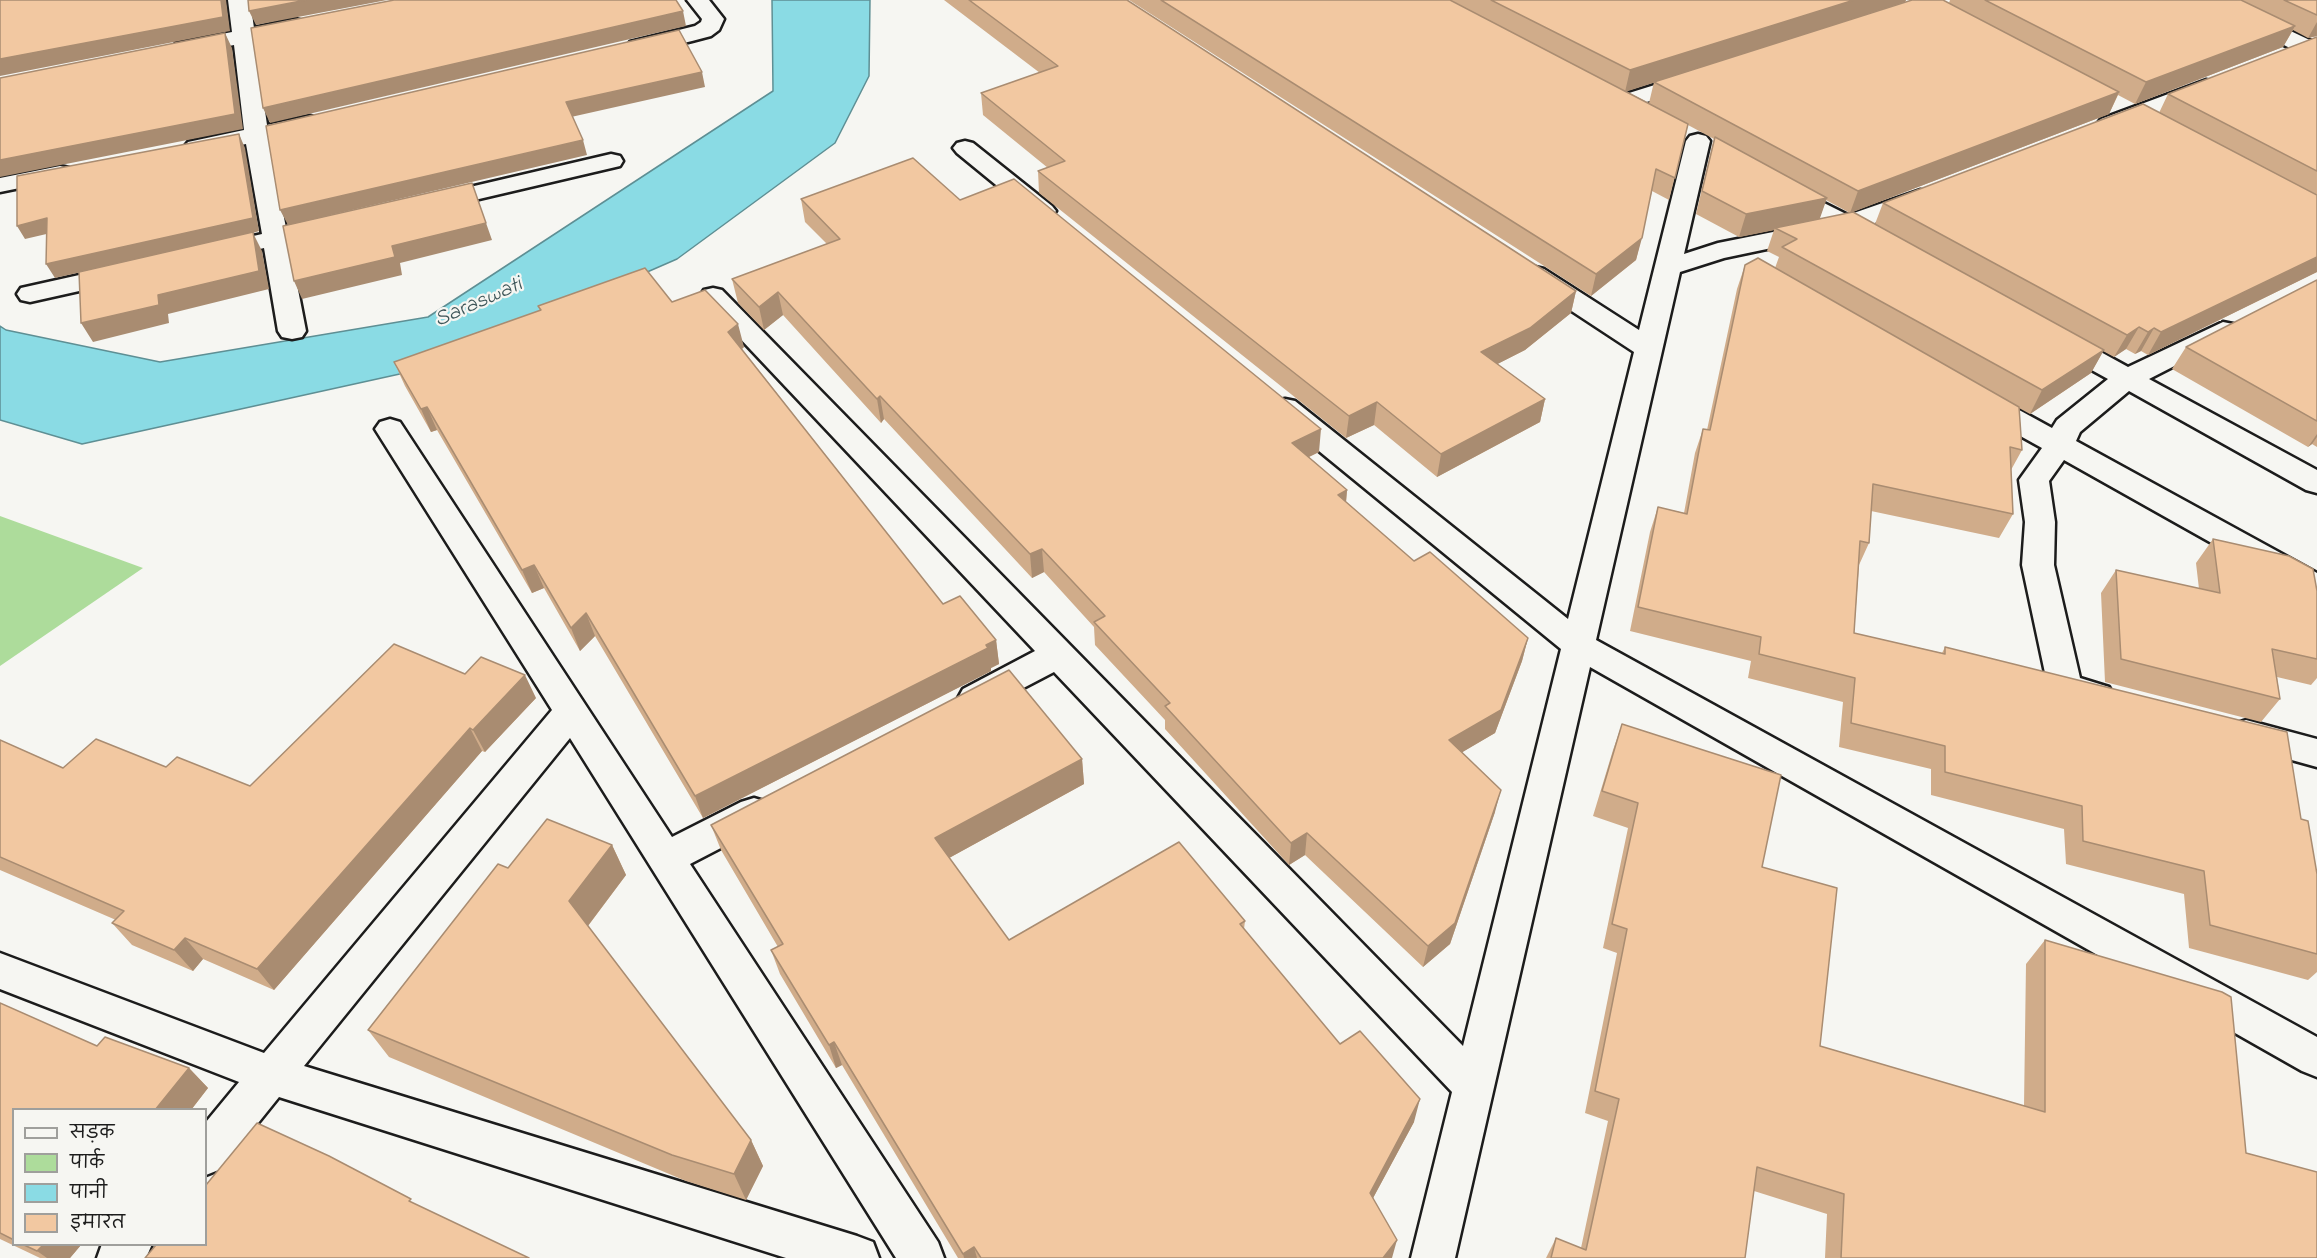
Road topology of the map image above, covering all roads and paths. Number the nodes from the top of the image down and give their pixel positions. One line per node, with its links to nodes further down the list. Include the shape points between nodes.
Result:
1 (239, 0): 5 (street)
2 (698, 0): 8 (street, via 713,19 703,31)
3 (2208, 0): 6 (street)
4 (314, 22): 5 (street)
5 (243, 36): 7 (street); 18 (street)
6 (2313, 46): 9 (street)
7 (162, 52)
8 (614, 52)
9 (2275, 60)
10 (1711, 74): 14 (street, via 1610,97)
11 (2231, 77): 13 (street)
12 (2101, 99): 13 (street)
13 (2132, 116): 16 (street); 17 (street)
14 (1650, 117)
15 (326, 120): 18 (street)
16 (2088, 132)
17 (2163, 132)
18 (257, 136): 21 (street); 31 (street)
19 (1698, 142): 36 (street)
20 (965, 148): 30 (street)
21 (175, 151)
22 (611, 161): 27 (street)
23 (82, 169): 25 (street)
24 (1757, 175): 29 (street)
25 (0, 185)
26 (1945, 187): 29 (street)
27 (404, 209)
28 (357, 220): 31 (street)
29 (1846, 225): 32 (street); 33 (street)
30 (1067, 231)
31 (277, 238): 34 (street); 43 (street)
32 (1888, 248)
33 (1718, 251): 36 (street); 38 (street)
34 (187, 258)
35 (1519, 265): 44 (street)
36 (1668, 268): 44 (street)
37 (142, 269): 39 (street)
38 (1749, 269)
39 (30, 294)
40 (713, 296): 53 (street)
41 (2244, 320): 45 (street)
42 (2034, 327): 45 (street)
43 (292, 331)
44 (1648, 349): 52 (street)
45 (2128, 378): 49 (street, via 2067,427); 50 (street)
46 (1956, 387): 49 (street)
47 (1262, 389): 52 (street)
48 (390, 429): 57 (street)
49 (2059, 446): 51 (street); 55 (street, via 2034,480 2040,522 2038,565)
50 (2317, 483)
51 (2317, 588)
52 (1578, 645): 64 (street); 66 (street)
53 (1059, 654): 58 (street); 66 (street)
54 (2032, 679): 55 (street)
55 (2065, 687): 56 (street)
56 (2122, 702)
57 (572, 711): 62 (street); 65 (street)
58 (942, 715)
59 (2214, 726): 60 (street)
60 (2317, 753)
61 (783, 798): 62 (street)
62 (666, 858): 71 (street)
63 (0, 971): 65 (street)
64 (2317, 1058)
65 (271, 1075): 67 (street); 70 (street)
66 (1473, 1086): 72 (street)
67 (207, 1153)
68 (129, 1246): 69 (street)
69 (119, 1258)
70 (857, 1258)
71 (922, 1258)
72 (1433, 1258)

